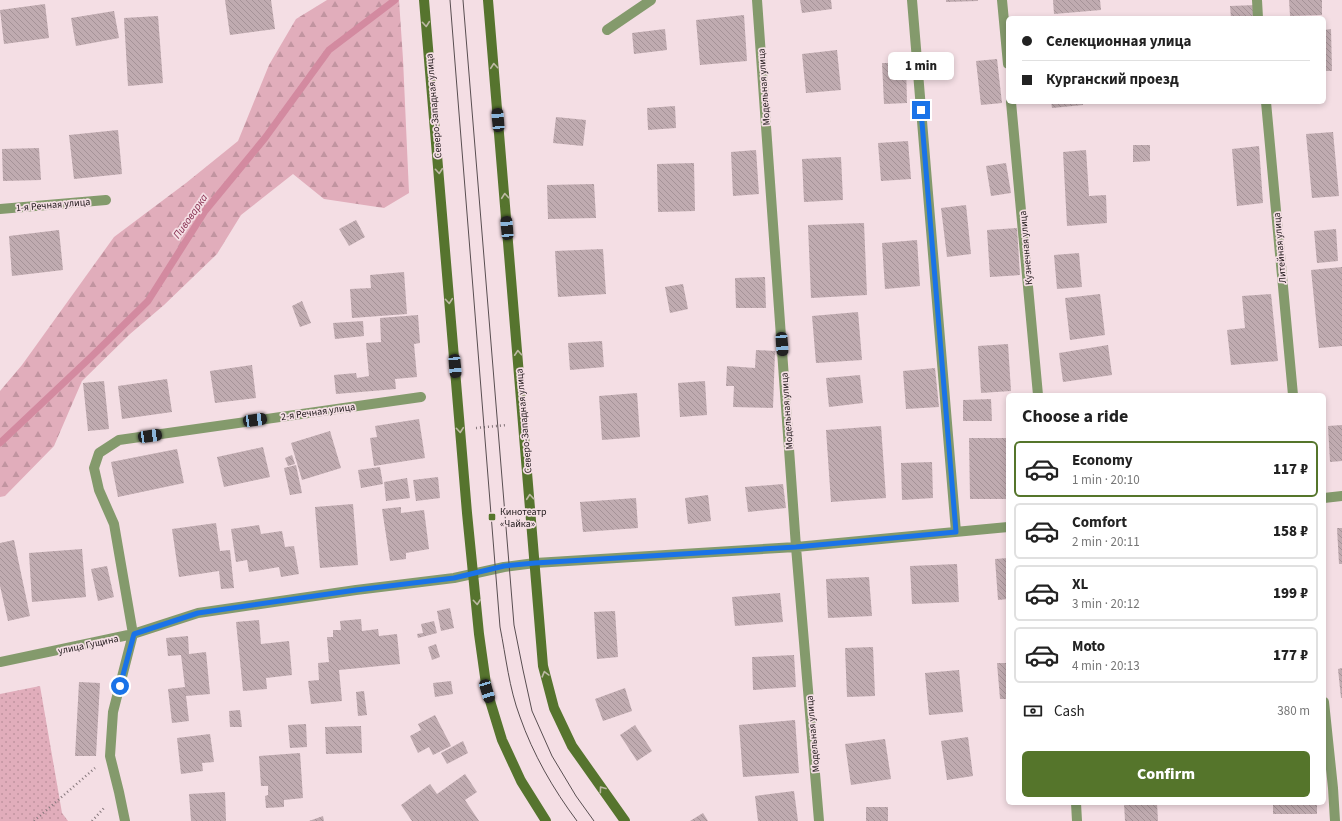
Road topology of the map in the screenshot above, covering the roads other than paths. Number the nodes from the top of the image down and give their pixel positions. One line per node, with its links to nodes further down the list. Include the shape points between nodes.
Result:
1 (424, 0): 24 (main road, Северо-Западная улица, one-way to 24)
2 (488, 0): 23 (main road, Северо-Западная улица, one-way to 2)
3 (651, 0): 9 (street)
4 (757, 0): 22 (street, Модельная улица)
5 (912, 0): 21 (street)
6 (1002, 0): 10 (street)
7 (1257, 0): 8 (street)
8 (1258, 16)
9 (607, 30)
10 (1006, 43)
11 (1012, 104): 15 (street, Кузнечная улица)
12 (1266, 104): 16 (street, Литейная улица)
13 (106, 200): 14 (street, 1-я Речная улица)
14 (0, 209)
15 (1038, 393)
16 (1292, 393)
17 (421, 397): 25 (street, 2-я Речная улица, via 119,440 99,453 94,468 99,490 114,524)
18 (1342, 496): 19 (street)
19 (1326, 498)
20 (1006, 527): 21 (street, улица Гущина)
21 (956, 532): 22 (street, улица Гущина)
22 (796, 547): 23 (street, улица Гущина); 32 (street, Модельная улица)
23 (535, 563): 24 (street, улица Гущина, via 504,566); 31 (main road, Северо-Западная улица, one-way to 23, via 572,746 554,708 543,666)
24 (474, 574): 25 (street, улица Гущина, via 198,613); 30 (main road, Северо-Западная улица, one-way to 30, via 487,691 502,740 521,781)
25 (134, 634): 26 (street, улица Гущина); 29 (street, via 113,712 110,756)
26 (0, 662)
27 (1326, 721): 34 (street)
28 (1076, 805): 33 (street)
29 (125, 821)
30 (546, 821)
31 (625, 821)
32 (819, 821)
33 (1077, 821)
34 (1335, 821)

